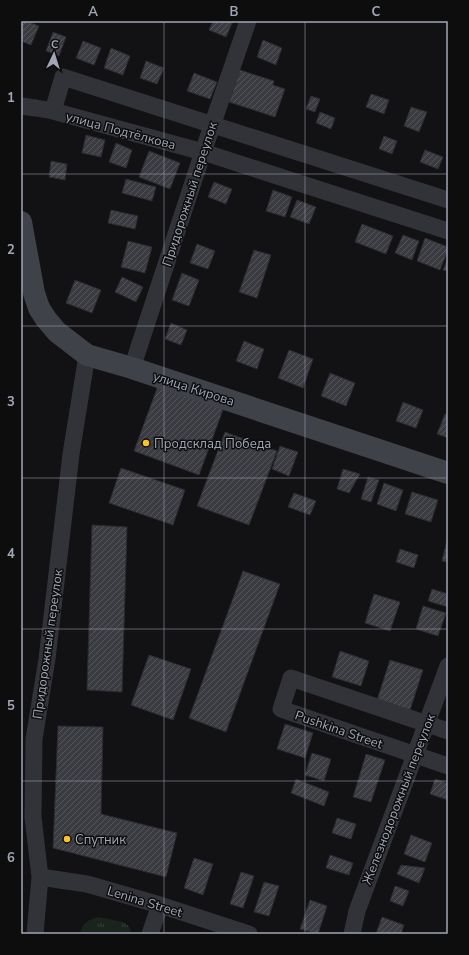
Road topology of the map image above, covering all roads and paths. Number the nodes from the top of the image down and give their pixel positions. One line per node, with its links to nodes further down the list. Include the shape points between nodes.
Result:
1 (248, 21): 4 (street, Придорожный переулок)
2 (21, 106): 3 (street)
3 (53, 111): 4 (street, улица Подтёлкова, via 63,77); 5 (street, улица Подтёлкова)
4 (212, 124): 5 (street, Придорожный переулок); 6 (street, улица Подтёлкова)
5 (203, 152): 8 (street, улица Подтёлкова); 10 (street, Придорожный переулок)
6 (448, 200)
7 (21, 222): 9 (street, улица Кирова, via 39,308 57,332)
8 (448, 231)
9 (87, 355): 10 (street, улица Кирова); 17 (street, Придорожный переулок, via 71,454 34,739 33,817)
10 (132, 368): 11 (street, улица Кирова)
11 (448, 473)
12 (448, 666): 13 (street, Железнодорожный переулок)
13 (427, 724): 14 (street, Pushkina Street); 15 (street, Железнодорожный переулок); 15 (street, Pushkina Street, via 292,678 281,709)
14 (448, 731)
15 (414, 754): 16 (street, Pushkina Street); 22 (street, Железнодорожный переулок, via 357,911)
16 (448, 766)
17 (40, 877): 18 (street, Lenina Street, via 87,884); 19 (street, Придорожный переулок)
18 (160, 905): 20 (street); 21 (street, Lenina Street)
19 (36, 934)
20 (150, 934)
21 (249, 934)
22 (352, 934)

